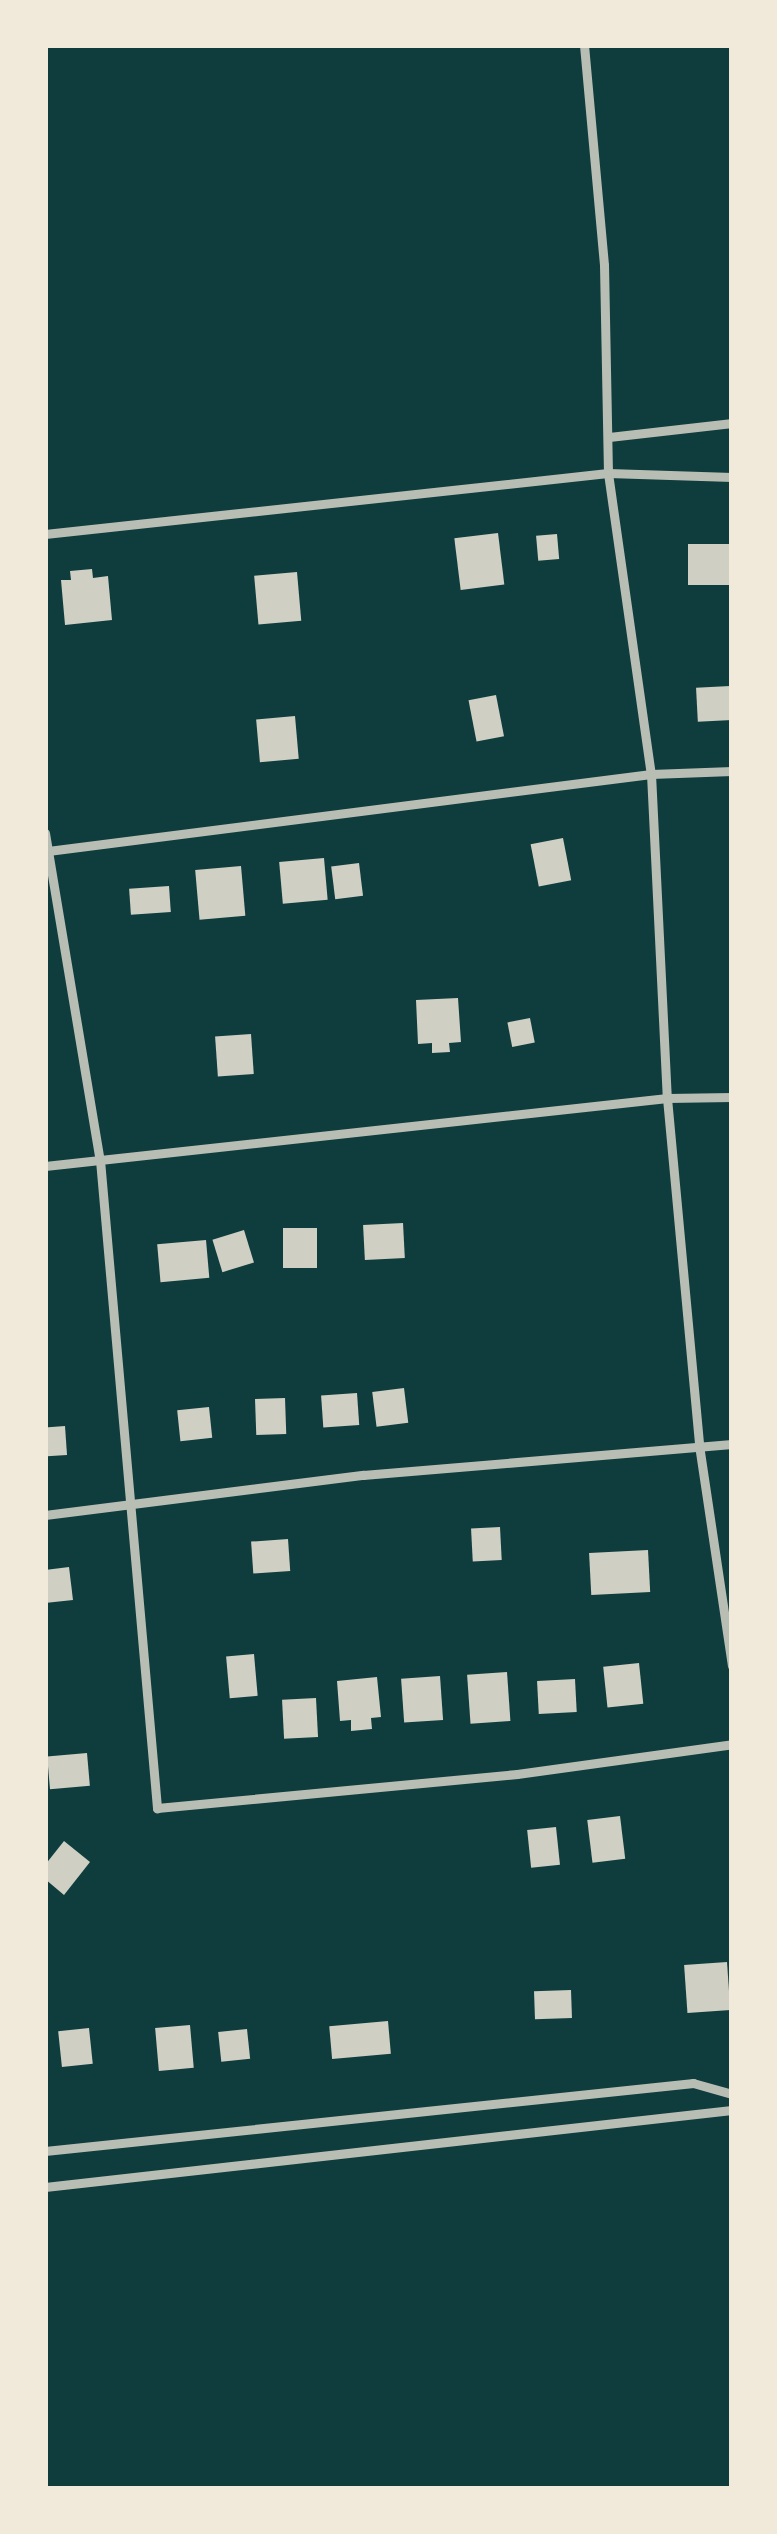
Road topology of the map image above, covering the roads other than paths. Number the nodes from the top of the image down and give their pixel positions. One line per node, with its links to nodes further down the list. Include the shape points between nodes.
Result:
1 (584, 45): 3 (street, via 604,265)
2 (732, 422): 3 (street)
3 (608, 437): 4 (street)
4 (608, 473): 5 (street); 6 (street); 8 (street)
5 (732, 477)
6 (45, 534)
7 (732, 771): 8 (street)
8 (651, 774): 10 (street); 11 (street)
9 (45, 833): 10 (street)
10 (48, 851): 13 (street)
11 (667, 1098): 12 (street); 13 (street); 16 (street)
12 (732, 1098)
13 (100, 1160): 14 (street); 17 (street)
14 (45, 1166)
15 (732, 1444): 16 (street)
16 (699, 1445): 17 (street); 19 (street)
17 (128, 1504): 18 (street); 20 (street, via 157,1808 516,1774)
18 (45, 1515)
19 (732, 1666)
20 (732, 1744)
21 (732, 2094): 23 (street, via 693,2083)
22 (732, 2110): 24 (street)
23 (45, 2151)
24 (45, 2187)

